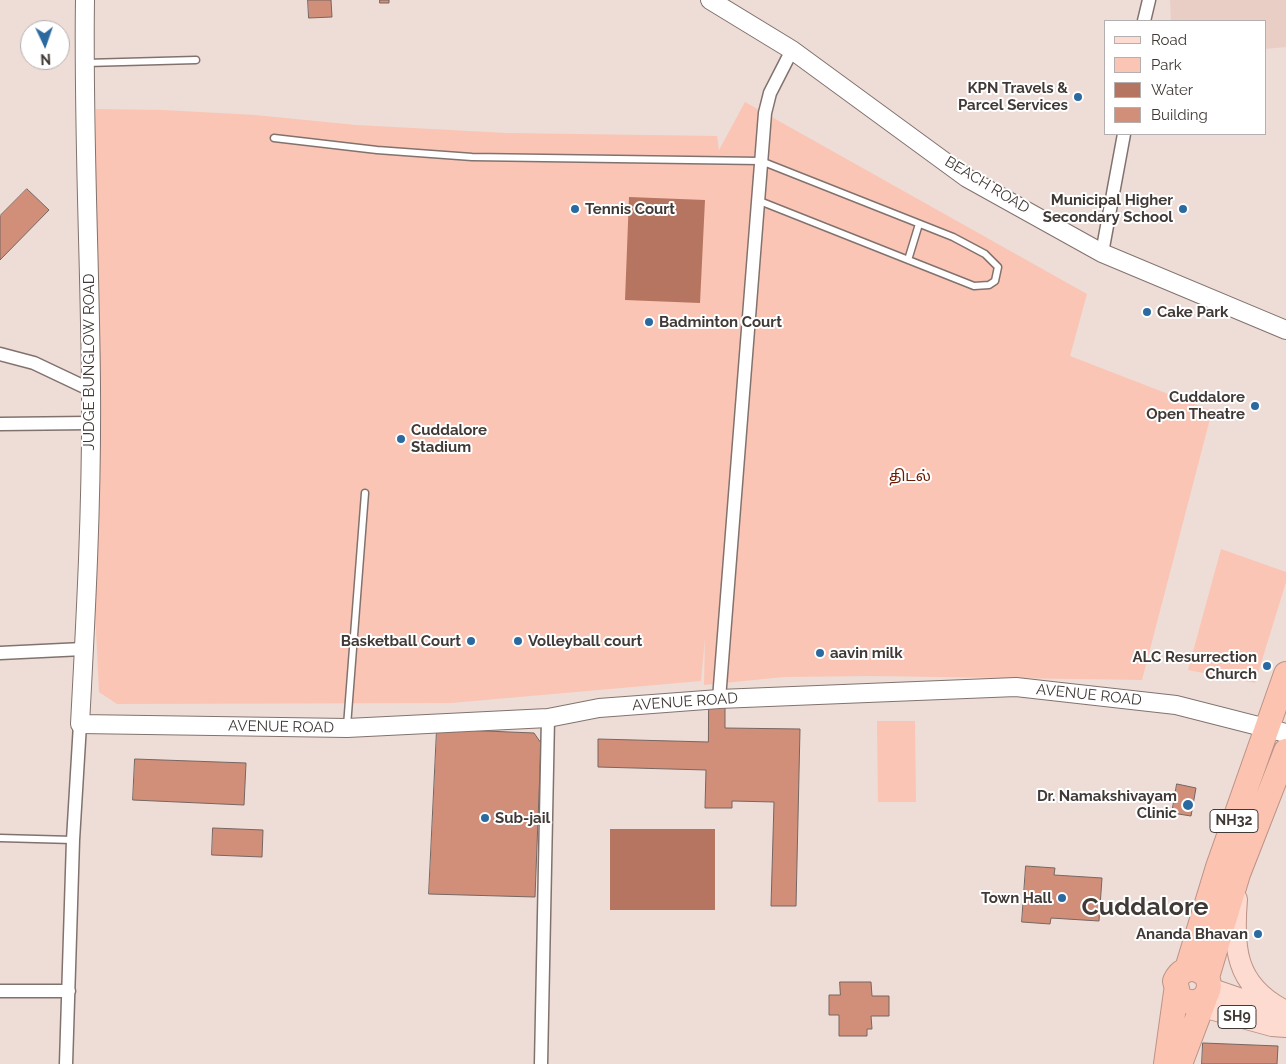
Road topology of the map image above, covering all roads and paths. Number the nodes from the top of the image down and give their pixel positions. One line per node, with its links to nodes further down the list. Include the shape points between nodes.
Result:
1 (85, 0): 7 (street, JUDGE BUNGLOW ROAD)
2 (710, 0): 5 (street, BEACH ROAD)
3 (1150, 0): 4 (street)
4 (1144, 20)
5 (792, 50): 10 (street, via 770,93); 13 (street, BEACH ROAD, via 967,178)
6 (196, 60): 7 (lane)
7 (84, 63): 17 (street, JUDGE BUNGLOW ROAD)
8 (1124, 135): 13 (street)
9 (274, 138): 10 (lane, via 472,157)
10 (760, 161): 11 (street); 12 (lane)
11 (757, 200): 14 (lane); 24 (street)
12 (919, 224): 14 (lane); 14 (lane, via 985,254 998,267 997,274 989,285 974,286)
13 (1102, 253): 15 (street, BEACH ROAD)
14 (908, 260)
15 (1286, 330)
16 (0, 354): 17 (street, via 34,363)
17 (91, 390): 18 (street, JUDGE BUNGLOW ROAD)
18 (90, 423): 19 (street); 21 (street, JUDGE BUNGLOW ROAD)
19 (0, 424)
20 (365, 493): 27 (lane)
21 (83, 649): 22 (street); 26 (street, JUDGE BUNGLOW ROAD)
22 (0, 653)
23 (1286, 674): 28 (highway, NH32)
24 (719, 698): 25 (street, AVENUE ROAD, via 599,708); 28 (street, AVENUE ROAD, via 1016,687 1176,704)
25 (548, 718): 27 (street, AVENUE ROAD); 39 (street)
26 (80, 724): 27 (street, AVENUE ROAD); 31 (street)
27 (347, 728)
28 (1277, 730): 33 (highway, NH32, via 1218,866)
29 (1286, 751): 32 (highway, NH32)
30 (0, 838): 31 (lane)
31 (73, 840): 35 (street)
32 (1238, 874): 33 (highway, NH32); 36 (main road, via 1234,936 1241,963 1252,985)
33 (1196, 990): 36 (main road, SH9); 37 (highway, NH32); 40 (highway, NH32)
34 (0, 991): 35 (street)
35 (69, 991): 38 (street)
36 (1281, 1018): 37 (main road, via 1227,1021 1214,1024)
37 (1189, 1039): 41 (highway, NH32)
38 (66, 1064)
39 (541, 1064)
40 (1166, 1064)
41 (1180, 1064)

